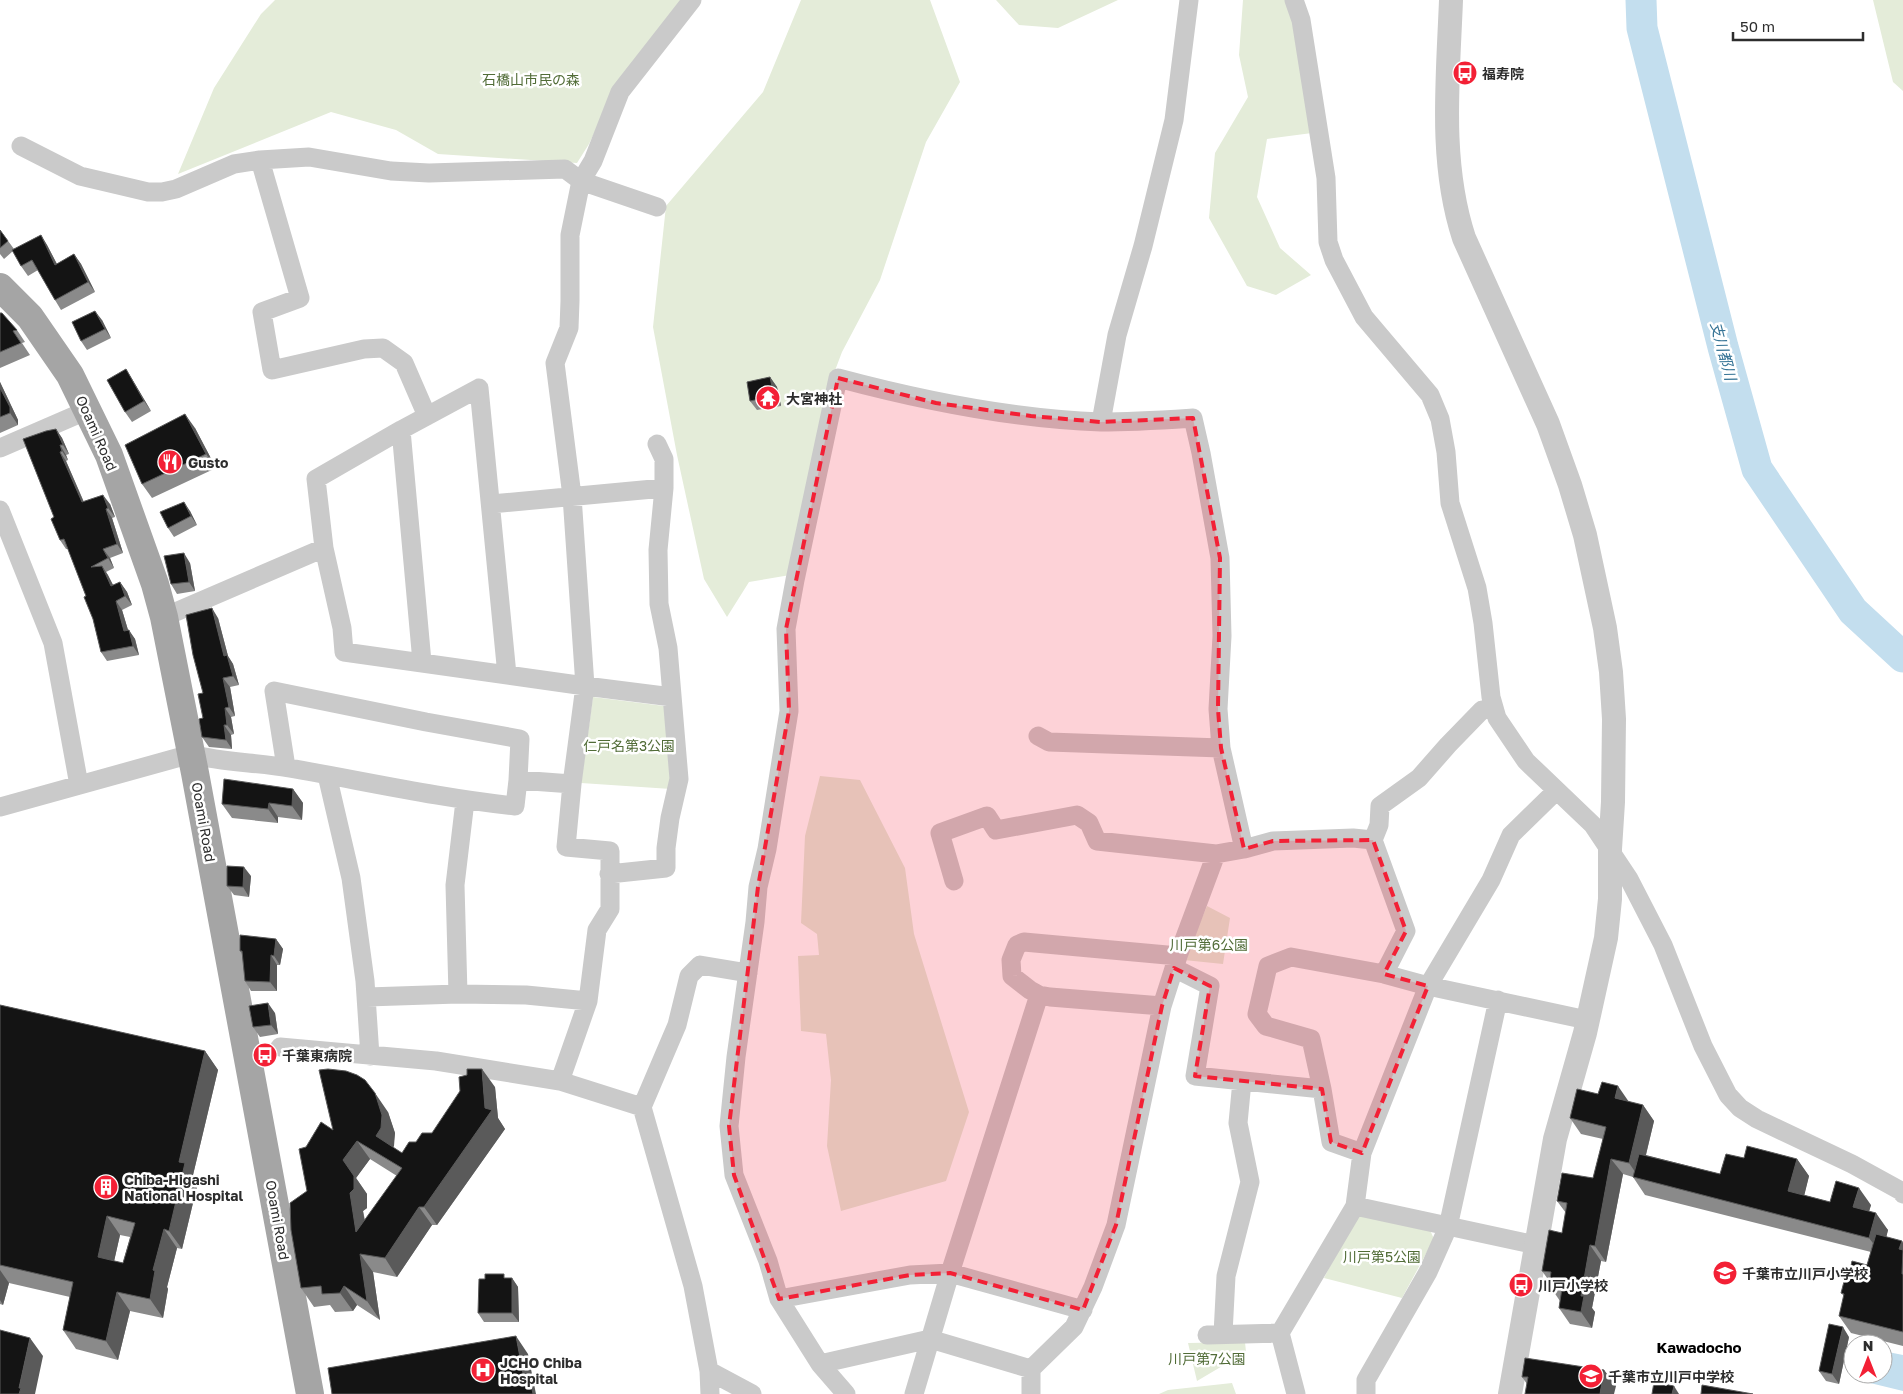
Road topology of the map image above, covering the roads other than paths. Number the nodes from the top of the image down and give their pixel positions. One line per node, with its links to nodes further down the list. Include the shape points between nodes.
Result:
1 (692, 0): 7 (street, via 620,92 593,161)
2 (1189, 0): 12 (street, via 1174,120 1117,334)
3 (1294, 0): 35 (street, via 1301,20 1326,178 1328,242 1364,317 1430,395 1440,419 1450,503 1478,588 1491,697 1497,718 1526,761)
4 (1451, 0): 40 (street, via 1447,109 1455,211 1464,238 1548,424 1570,485 1585,535 1605,628 1614,719)
5 (21, 146): 6 (street, via 80,176 148,192 176,189 234,164)
6 (260, 160): 7 (street, via 309,157 391,171 429,173 566,169); 11 (street, via 300,298 262,312 272,370 364,349 383,348 404,363)
7 (580, 181): 8 (street); 17 (street, via 570,235 569,328 555,363)
8 (657, 207)
9 (0, 287): 10 (main road, Ooami Road, via 30,317 48,342)
10 (88, 410): 15 (street); 21 (main road, Ooami Road, via 109,455)
11 (427, 416): 13 (street); 18 (street, via 478,388)
12 (1102, 422): 28 (street, via 1193,418 1220,558 1222,636 1218,709); 45 (street, via 936,403 838,378 786,629 789,711 758,887)
13 (401, 430): 20 (street, via 316,479); 22 (street)
14 (657, 444): 16 (street, via 664,459)
15 (0, 448)
16 (664, 488): 17 (street); 25 (street, via 658,550 659,604 668,648)
17 (572, 496): 18 (street); 24 (street)
18 (490, 504): 23 (street)
19 (0, 510): 34 (street, via 53,644)
20 (324, 548): 21 (street); 22 (street, via 342,628 344,652)
21 (164, 617): 29 (main road, Ooami Road)
22 (422, 662): 23 (street)
23 (507, 675): 24 (street)
24 (584, 686): 25 (street); 33 (street)
25 (672, 696): 42 (street, via 679,779 670,818 666,868)
26 (1482, 710): 38 (street, via 1419,778 1380,806 1379,825)
27 (1038, 736): 28 (street, via 1049,742)
28 (1221, 748): 39 (street)
29 (191, 754): 30 (street, via 209,759); 34 (street); 74 (main road, Ooami Road)
30 (286, 767): 31 (street); 32 (street, via 274,691 520,739)
31 (327, 775): 36 (street); 50 (street, via 351,878)
32 (518, 780): 33 (street); 36 (street, via 515,806)
33 (572, 784): 42 (street, via 566,847 610,851)
34 (79, 785): 37 (street)
35 (1556, 791): 40 (street, via 1593,825); 47 (street, via 1511,835 1491,880)
36 (465, 801): 48 (street, via 455,885)
37 (0, 807)
38 (1373, 840): 39 (street, via 1273,841); 46 (street, via 1406,931)
39 (1244, 849): 41 (street)
40 (1610, 849): 54 (street, via 1606,938); 62 (street, via 1630,879 1663,945 1704,1046 1728,1095 1757,1119 1852,1164)
41 (1216, 854): 43 (street, via 1097,841 1089,823 1077,815 996,830 987,816 940,833); 44 (street)
42 (609, 874): 51 (street, via 610,909 596,930)
43 (954, 881)
44 (1176, 962): 49 (street, via 1024,942 1017,945 1011,960 1012,976); 53 (street); 58 (street, via 1210,986 1195,1076)
45 (748, 973): 60 (street, via 700,965 689,976 677,1025); 67 (street, via 730,1126 734,1175 768,1261)
46 (1384, 974): 47 (street); 59 (street, via 1291,957 1268,966 1258,1014 1266,1026 1311,1039)
47 (1428, 986): 52 (street); 61 (street)
48 (458, 994): 50 (street); 51 (street)
49 (1039, 995): 53 (street); 66 (street)
50 (367, 997): 56 (street)
51 (588, 1000): 57 (street)
52 (1498, 1000): 54 (street); 64 (street)
53 (1162, 1006): 68 (street, via 1116,1226)
54 (1587, 1020): 65 (street, via 1555,1139)
55 (280, 1047): 56 (street)
56 (370, 1056): 57 (street, via 436,1061)
57 (560, 1081): 60 (street)
58 (1242, 1081): 59 (street); 69 (street, via 1238,1123 1250,1182 1215,1334)
59 (1322, 1089): 61 (street, via 1331,1142)
60 (642, 1107): 73 (street, via 693,1286)
61 (1362, 1153): 63 (street)
62 (1902, 1192)
63 (1355, 1206): 64 (street); 69 (street)
64 (1448, 1227): 65 (street); 81 (street, via 1428,1272 1366,1380)
65 (1536, 1245): 82 (street)
66 (950, 1272): 67 (street, via 910,1275); 68 (street); 70 (street)
67 (779, 1299): 71 (street)
68 (1083, 1310): 72 (street, via 1074,1327)
69 (1280, 1333): 80 (street)
70 (930, 1339): 71 (street); 72 (street); 78 (street)
71 (820, 1364): 77 (street)
72 (1030, 1369): 79 (street)
73 (709, 1371): 75 (street); 76 (street)
74 (310, 1394)
75 (710, 1394)
76 (752, 1394)
77 (846, 1394)
78 (914, 1394)
79 (1030, 1394)
80 (1296, 1394)
81 (1366, 1394)
82 (1510, 1394)

